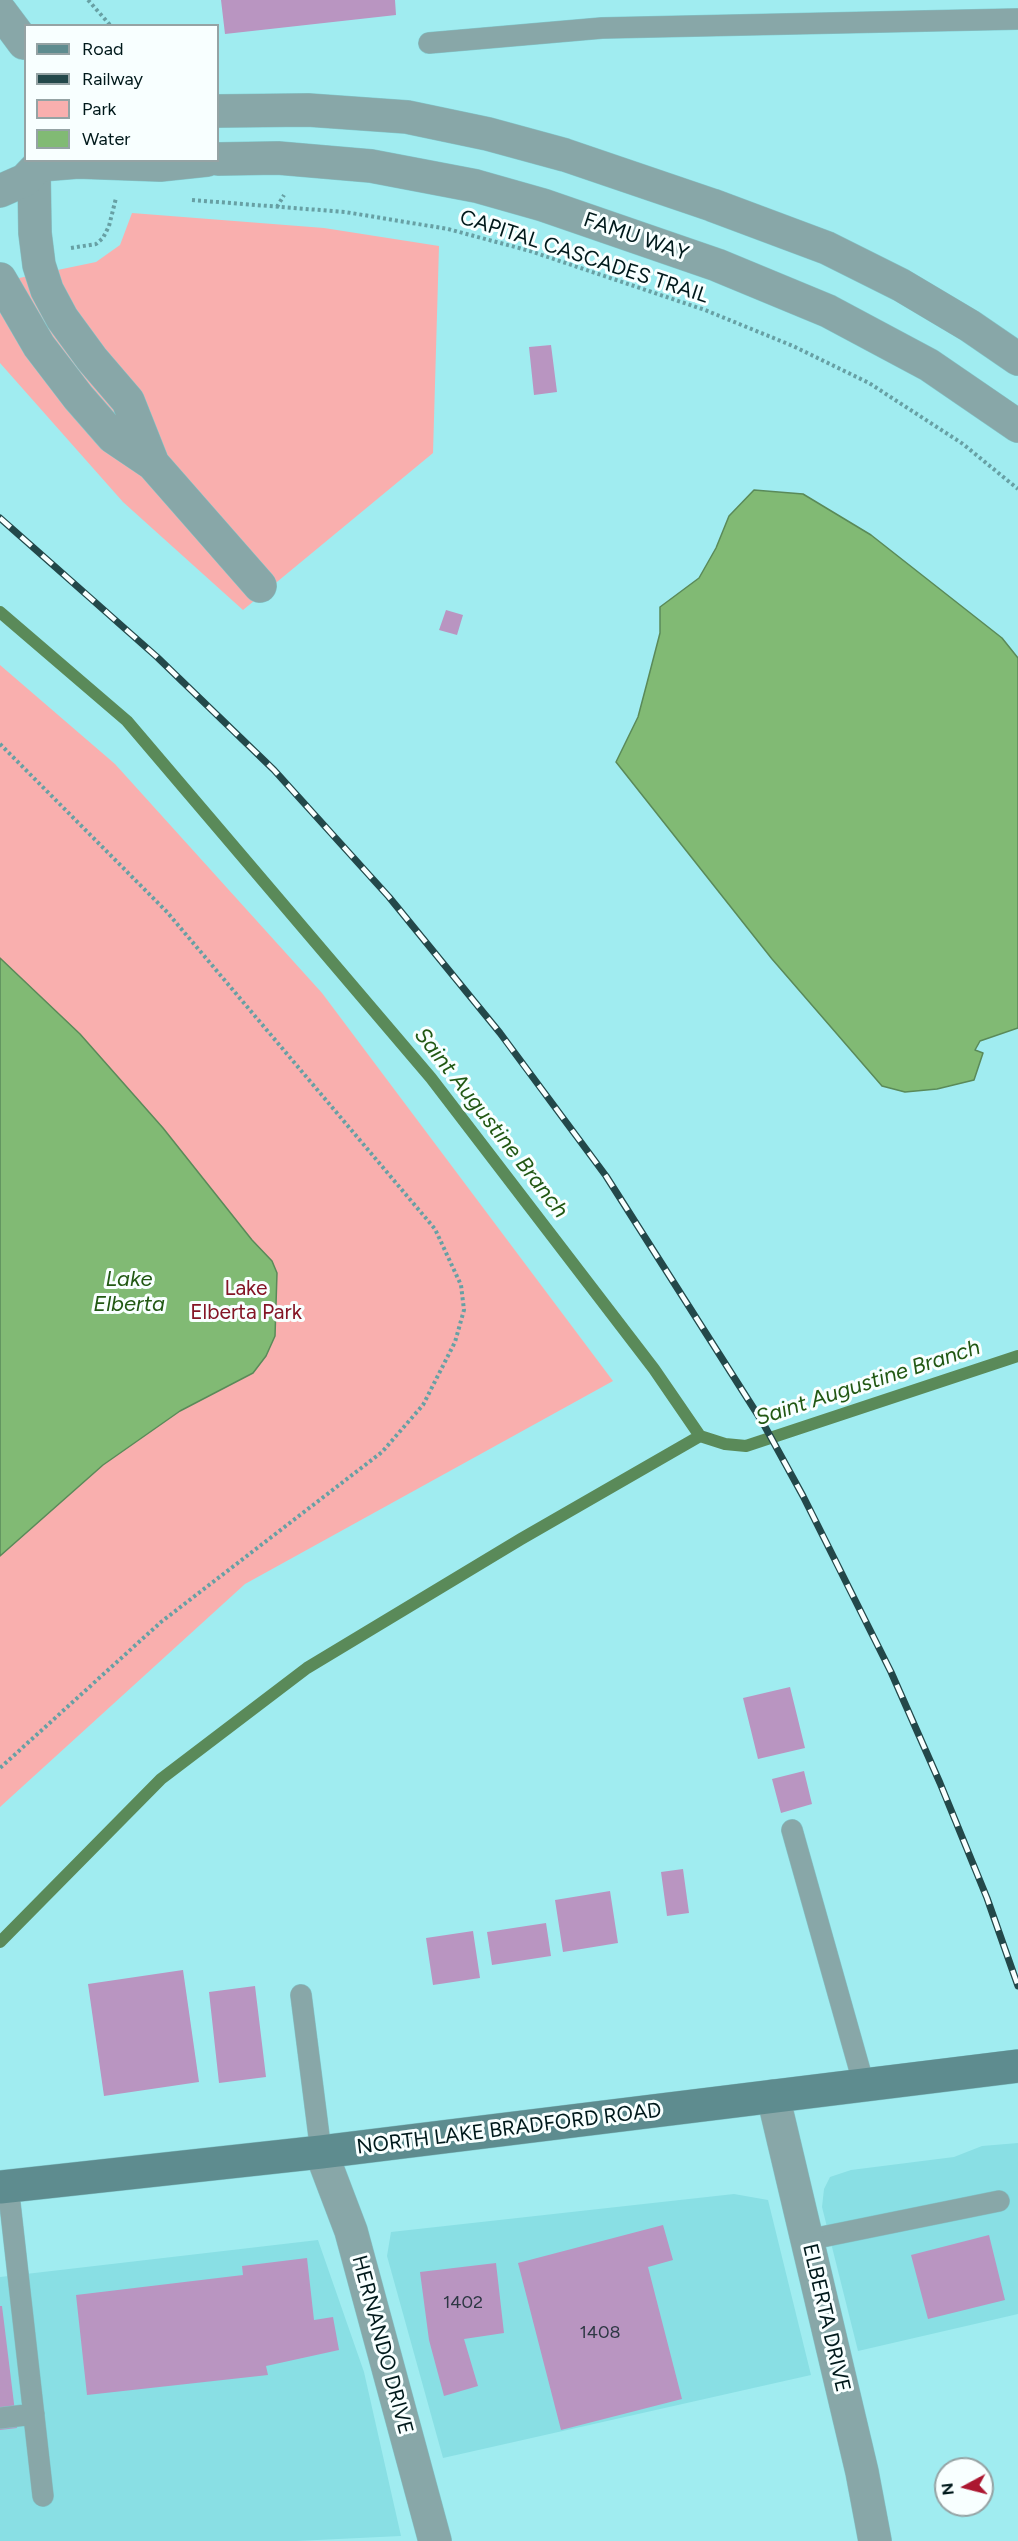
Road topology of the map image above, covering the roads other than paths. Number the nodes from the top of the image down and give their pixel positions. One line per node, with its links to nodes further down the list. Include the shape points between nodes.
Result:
1 (0, 11): 3 (street)
2 (1018, 20): 4 (lane, via 602,28)
3 (17, 40)
4 (429, 43)
5 (219, 111): 13 (street, via 308,110 407,117 565,155 827,248 901,285)
6 (219, 159): 14 (street, FAMU WAY, via 305,159 406,172 476,186 571,214 717,265 828,311 929,365)
7 (78, 162): 10 (street)
8 (78, 162): 9 (street)
9 (188, 162)
10 (40, 166): 11 (street, via 19,183); 15 (street, via 35,233 47,290 62,318 128,401)
11 (0, 191)
12 (0, 279): 15 (street, via 39,346 78,397 113,437)
13 (1018, 359)
14 (1018, 426)
15 (153, 464): 16 (street)
16 (260, 586)
17 (792, 1830): 20 (lane)
18 (301, 1995): 22 (lane)
19 (1018, 2066): 20 (main road, NORTH LAKE BRADFORD ROAD)
20 (864, 2085): 21 (main road, NORTH LAKE BRADFORD ROAD)
21 (772, 2096): 22 (main road, NORTH LAKE BRADFORD ROAD); 25 (street, ELBERTA DRIVE)
22 (321, 2152): 23 (main road, NORTH LAKE BRADFORD ROAD); 29 (street, HERNANDO DRIVE, via 351,2231)
23 (4, 2187): 26 (lane)
24 (999, 2201): 25 (lane)
25 (807, 2240): 30 (street, ELBERTA DRIVE)
26 (34, 2414): 27 (lane); 28 (lane)
27 (0, 2418)
28 (43, 2496)
29 (435, 2541)
30 (875, 2541)

